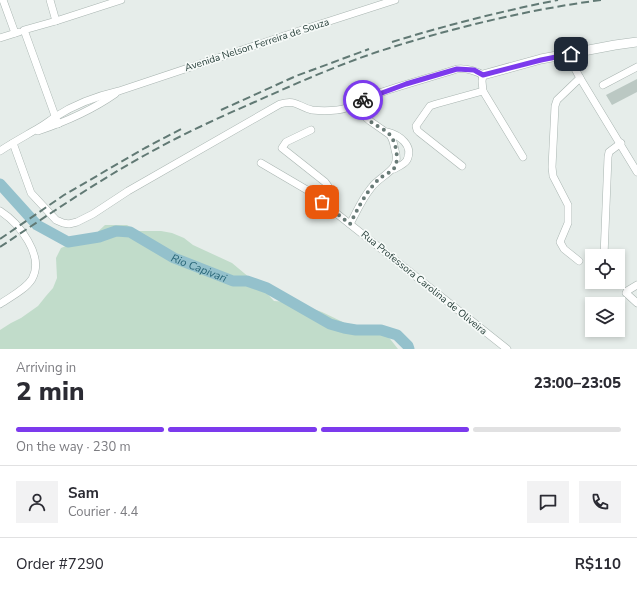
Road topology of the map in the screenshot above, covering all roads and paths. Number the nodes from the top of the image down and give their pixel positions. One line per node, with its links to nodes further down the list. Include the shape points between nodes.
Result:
1 (3, 0): 9 (street)
2 (50, 0): 7 (street)
3 (95, 0): 6 (street)
4 (122, 0): 6 (street)
5 (395, 0): 17 (street, Avenida Nelson Ferreira de Souza)
6 (98, 8): 7 (street)
7 (56, 21): 8 (street)
8 (24, 30): 9 (street); 20 (street)
9 (15, 33): 10 (street)
10 (0, 38)
11 (637, 42): 12 (street)
12 (571, 54): 14 (street); 15 (street)
13 (637, 67): 16 (street)
14 (483, 75): 18 (street); 19 (street, via 474,70 457,69 373,96)
15 (580, 78): 25 (street); 36 (street, via 557,100 555,106 552,167 553,176 568,205 568,223 560,242 564,249)
16 (603, 85)
17 (119, 91): 20 (street, Avenida Nelson Ferreira de Souza, via 74,106); 21 (street, Avenida Nelson Ferreira de Souza)
18 (483, 91): 27 (street); 29 (street, via 430,106 416,126 419,132)
19 (356, 105): 23 (street, via 370,121); 24 (street, via 339,110 319,110 296,103 280,104 128,191 93,214 70,224 56,220 31,193)
20 (56, 116): 21 (street); 24 (street, Avenida Nelson Ferreira de Souza)
21 (58, 124): 24 (street, Avenida Nelson Ferreira de Souza)
22 (311, 130): 32 (street, via 286,142 282,148 328,186)
23 (387, 132): 30 (street, via 392,138 397,154); 30 (street, via 401,137 408,150 408,159)
24 (16, 140): 26 (street, Avenida Nelson Ferreira de Souza)
25 (621, 143): 31 (street); 35 (street, via 609,152 608,157)
26 (1, 150)
27 (523, 157)
28 (262, 163): 32 (street, Rua Professora Carolina de Oliveira)
29 (462, 166)
30 (394, 169): 34 (street, via 379,178 371,187)
31 (637, 172)
32 (322, 202): 34 (street, Rua Professora Carolina de Oliveira)
33 (0, 211): 39 (street, via 27,239 36,259 32,279 24,288)
34 (350, 224): 40 (street, Rua Professora Carolina de Oliveira)
35 (604, 249)
36 (579, 261)
37 (637, 285): 38 (street, via 626,293)
38 (637, 303)
39 (0, 304)
40 (507, 349)

